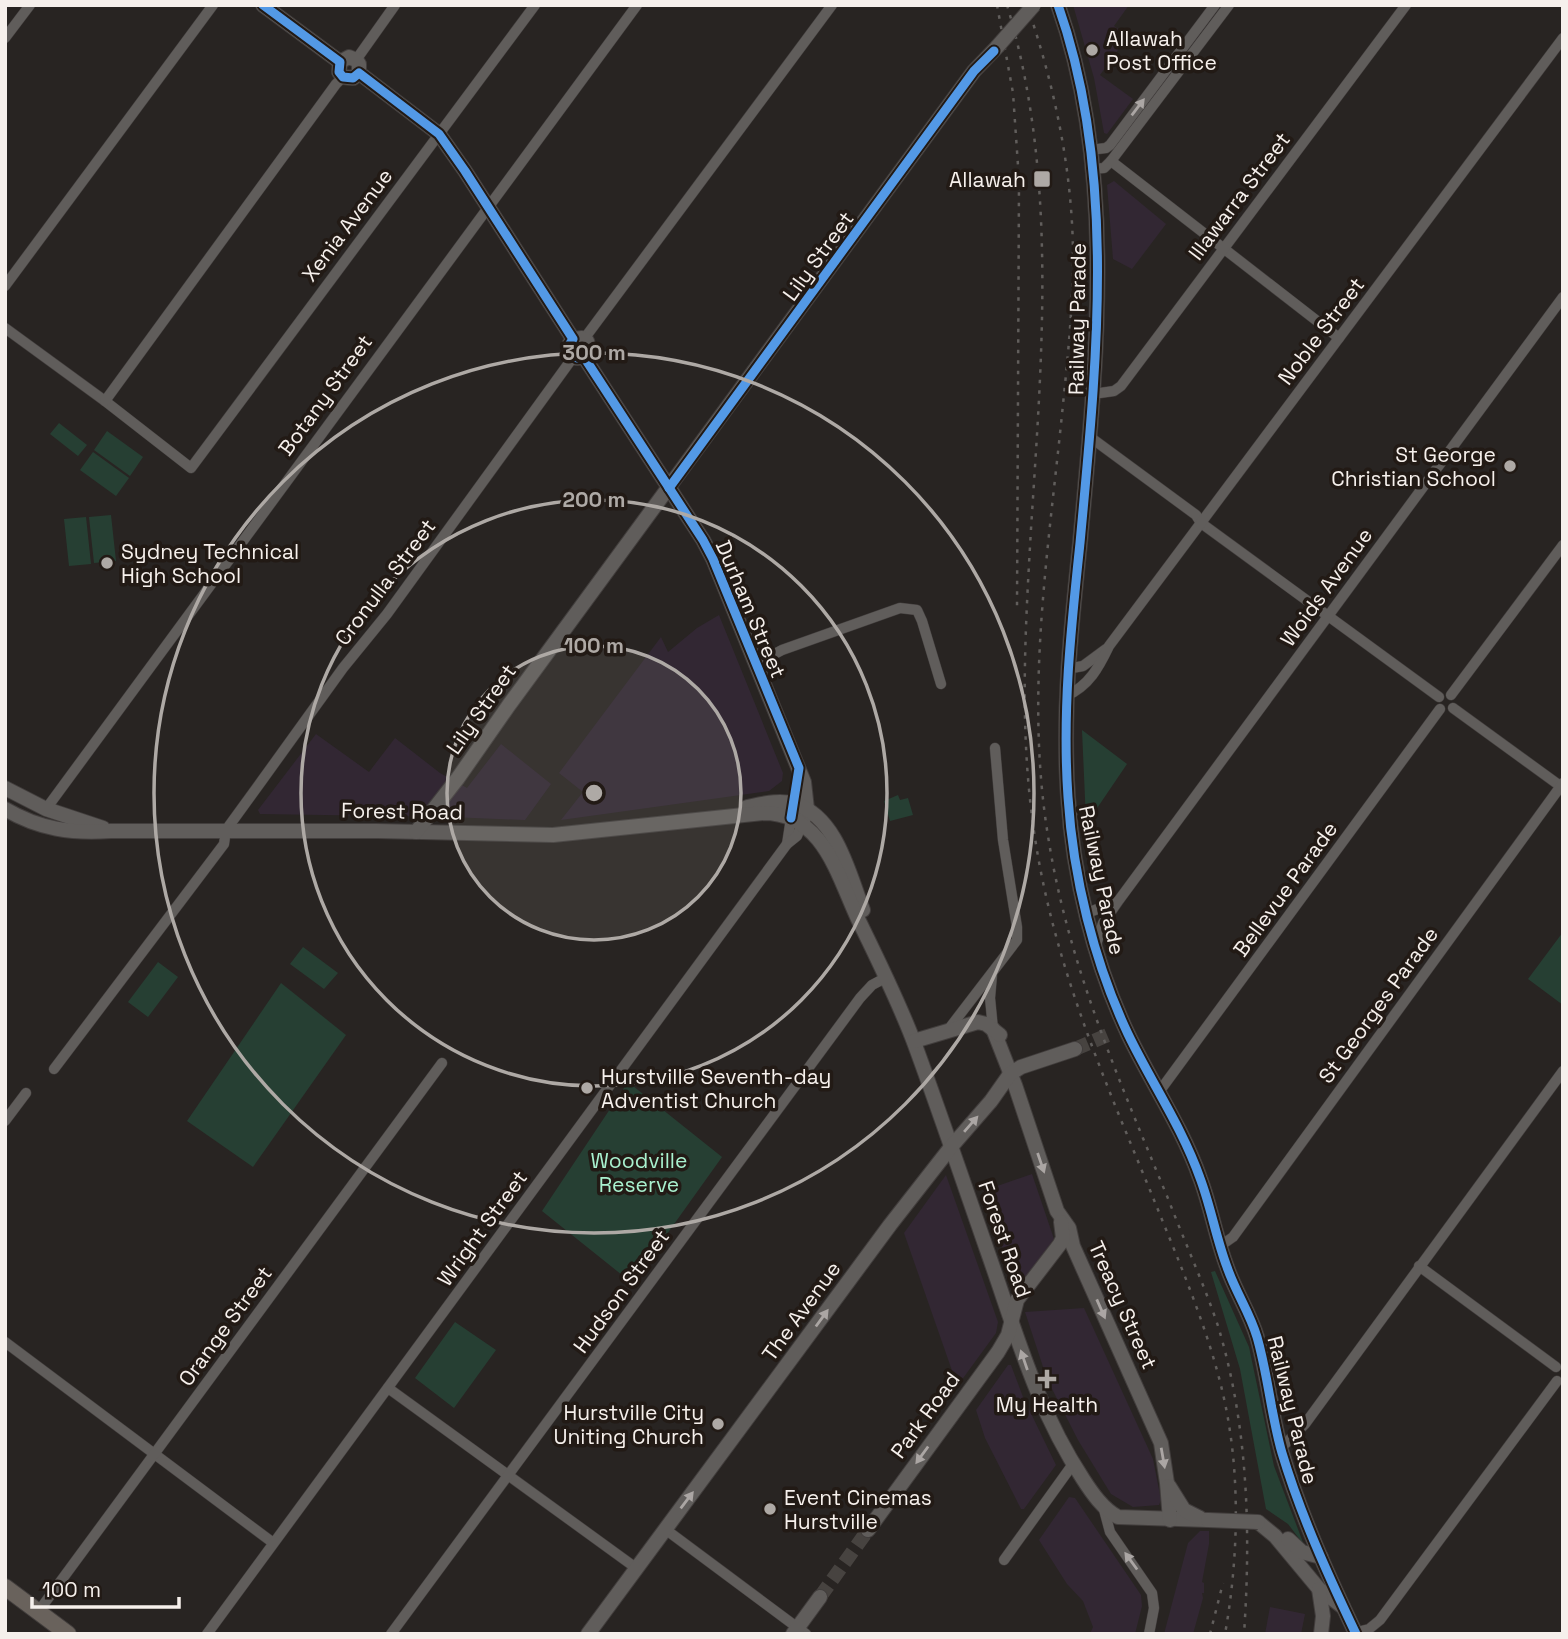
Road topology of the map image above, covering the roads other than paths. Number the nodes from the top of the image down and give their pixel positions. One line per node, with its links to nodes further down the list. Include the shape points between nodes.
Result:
1 (30, 5): 13 (street)
2 (213, 5): 25 (street)
3 (263, 5): 15 (street)
4 (395, 5): 16 (street)
5 (535, 5): 18 (street, Xenia Avenue)
6 (637, 5): 23 (street, Botany Street)
7 (832, 5): 29 (street)
8 (1034, 5): 34 (street, Lily Street, bridge, via 974,71)
9 (1058, 5): 20 (street, Railway Parade, via 1073,56)
10 (1215, 5): 19 (street, one-way to 10)
11 (1229, 5): 21 (street)
12 (1406, 5): 24 (street, Illawarra Street)
13 (5, 38)
14 (1563, 38): 28 (street, Noble Street)
15 (340, 62): 16 (street, via 349,57); 17 (street, via 339,72)
16 (357, 67): 17 (street, via 350,79); 18 (street)
17 (344, 77): 32 (street)
18 (439, 134): 23 (street); 32 (street, Xenia Avenue, via 191,468)
19 (1106, 148): 20 (street); 21 (street)
20 (1090, 150): 22 (street, Railway Parade)
21 (1111, 161): 22 (street, via 1104,168); 24 (street)
22 (1091, 169): 31 (street, Railway Parade, via 1098,291)
23 (487, 206): 29 (street); 52 (street, Botany Street)
24 (1223, 249): 28 (street); 31 (street, Illawarra Street, via 1121,386)
25 (5, 286)
26 (1563, 297): 37 (street, Woids Avenue)
27 (5, 328): 32 (street)
28 (1339, 338): 35 (street, Noble Street)
29 (579, 339): 30 (street, via 569,348)
30 (579, 356): 34 (street, Durham Street); 55 (street, Cronulla Street)
31 (1093, 394): 33 (street, Railway Parade)
32 (105, 401)
33 (1090, 437): 35 (street); 40 (street, Railway Parade)
34 (669, 488): 39 (street, Durham Street, via 709,550); 57 (street, Lily Street)
35 (1201, 523): 37 (street); 38 (street, Noble Street)
36 (1563, 545): 42 (street)
37 (1329, 615): 44 (street); 58 (street, Woids Avenue)
38 (1109, 646): 40 (street, Noble Street, via 1083,666); 43 (street, Noble Street, via 1091,678)
39 (756, 664): 41 (street, via 782,650 911,608 922,621); 50 (street, Durham Street, via 799,768)
40 (1067, 669): 43 (street, Railway Parade)
41 (941, 684)
42 (1451, 695): 44 (street); 45 (street)
43 (1066, 696): 59 (street, Railway Parade, via 1068,800)
44 (1439, 697): 46 (street)
45 (1453, 708): 46 (street); 48 (street)
46 (1440, 709): 77 (street, Bellevue Parade)
47 (995, 748): 61 (street, via 1017,940)
48 (1562, 786): 84 (street, St Georges Parade, via 1233,1237)
49 (5, 788): 52 (street, Forest Road)
50 (800, 806): 53 (street, Forest Road, via 765,803); 54 (street, Durham Street); 62 (street, Forest Road, via 831,833)
51 (5, 809): 56 (street, Forest Road, via 55,830)
52 (46, 809): 56 (street, Forest Road)
53 (691, 820): 54 (street, Forest Road, via 776,813); 57 (street, Forest Road, via 553,835)
54 (797, 821): 62 (street, Forest Road, via 822,844); 90 (street, Wright Street, via 787,844)
55 (226, 830): 56 (street, Forest Road); 57 (street, Forest Road); 74 (street, Cronulla Street, via 224,844)
56 (111, 831)
57 (416, 832)
58 (1119, 900): 59 (street); 60 (street, Woids Avenue, via 1103,923)
59 (1087, 913): 60 (street, Railway Parade)
60 (1096, 945): 66 (street, Railway Parade)
61 (992, 975): 63 (street); 64 (street)
62 (887, 977): 65 (street, Forest Road); 94 (street, Hudson Street, via 866,990)
63 (970, 999): 64 (street); 68 (street)
64 (992, 1007): 67 (street)
65 (904, 1019): 68 (street, via 921,1029); 70 (street, Forest Road)
66 (1126, 1028): 69 (street); 77 (street, Railway Parade)
67 (993, 1030): 68 (street, via 978,1022); 72 (street, via 1016,1059); 76 (street, Treacy Street)
68 (944, 1031): 70 (street)
69 (1110, 1034)
70 (914, 1041): 82 (street, Forest Road)
71 (1075, 1049): 72 (street)
72 (1040, 1062): 76 (street); 80 (street, via 1022,1081)
73 (442, 1063): 92 (street, Orange Street)
74 (54, 1069)
75 (1563, 1072): 85 (street)
76 (1010, 1074): 79 (street, The Avenue); 80 (street, Treacy Street)
77 (1159, 1092): 84 (street, Railway Parade, via 1192,1157)
78 (26, 1093): 81 (street)
79 (991, 1101): 80 (street, via 1012,1100); 82 (street, The Avenue, one-way to 79)
80 (1024, 1115): 83 (street, Treacy Street, one-way to 83)
81 (5, 1121)
82 (951, 1147): 86 (street, Forest Road); 100 (street, The Avenue, one-way to 82)
83 (1057, 1211): 86 (street, Park Road, via 1063,1230 1060,1244 1020,1295); 95 (street, Treacy Street, one-way to 95, via 1069,1228 1157,1433)
84 (1220, 1246): 91 (street, Railway Parade, via 1256,1334)
85 (1419, 1266): 88 (street); 91 (street, via 1305,1424)
86 (1010, 1323): 93 (street, Forest Road, one-way to 86, via 1032,1385); 101 (street, Park Road, one-way to 101, via 998,1352)
87 (5, 1342): 92 (street)
88 (1559, 1366): 89 (street, via 1553,1375)
89 (1560, 1382): 112 (street, via 1380,1620)
90 (388, 1388): 94 (street); 102 (street, Wright Street)
91 (1281, 1448): 103 (street, Railway Parade)
92 (156, 1453): 102 (street); 110 (street, Orange Street)
93 (1073, 1464): 96 (street, Forest Road); 104 (street)
94 (508, 1476): 105 (street); 115 (street, Hudson Street)
95 (1167, 1483): 97 (street, Treacy Street); 98 (street, via 1184,1510)
96 (1103, 1505): 97 (street, via 1118,1517); 117 (street, Forest Road, one-way to 96, via 1152,1593 1110,1532)
97 (1170, 1520): 98 (street)
98 (1208, 1520): 99 (street, bridge)
99 (1258, 1522): 103 (street, via 1275,1526 1302,1552); 107 (street)
100 (665, 1529): 105 (street, The Avenue); 111 (street)
101 (868, 1530)
102 (272, 1542): 114 (street, Wright Street)
103 (1321, 1557): 109 (street, Railway Parade)
104 (1004, 1560)
105 (636, 1568): 116 (street, The Avenue)
106 (5, 1587): 110 (main road)
107 (1319, 1589): 109 (street); 118 (street)
108 (820, 1597): 111 (street)
109 (1344, 1608): 112 (street, Railway Parade)
110 (38, 1612): 113 (main road)
111 (799, 1632)
112 (1355, 1633): 119 (street)
113 (68, 1634)
114 (207, 1634)
115 (391, 1634)
116 (588, 1634)
117 (1149, 1634)
118 (1321, 1634)
119 (1350, 1634)

